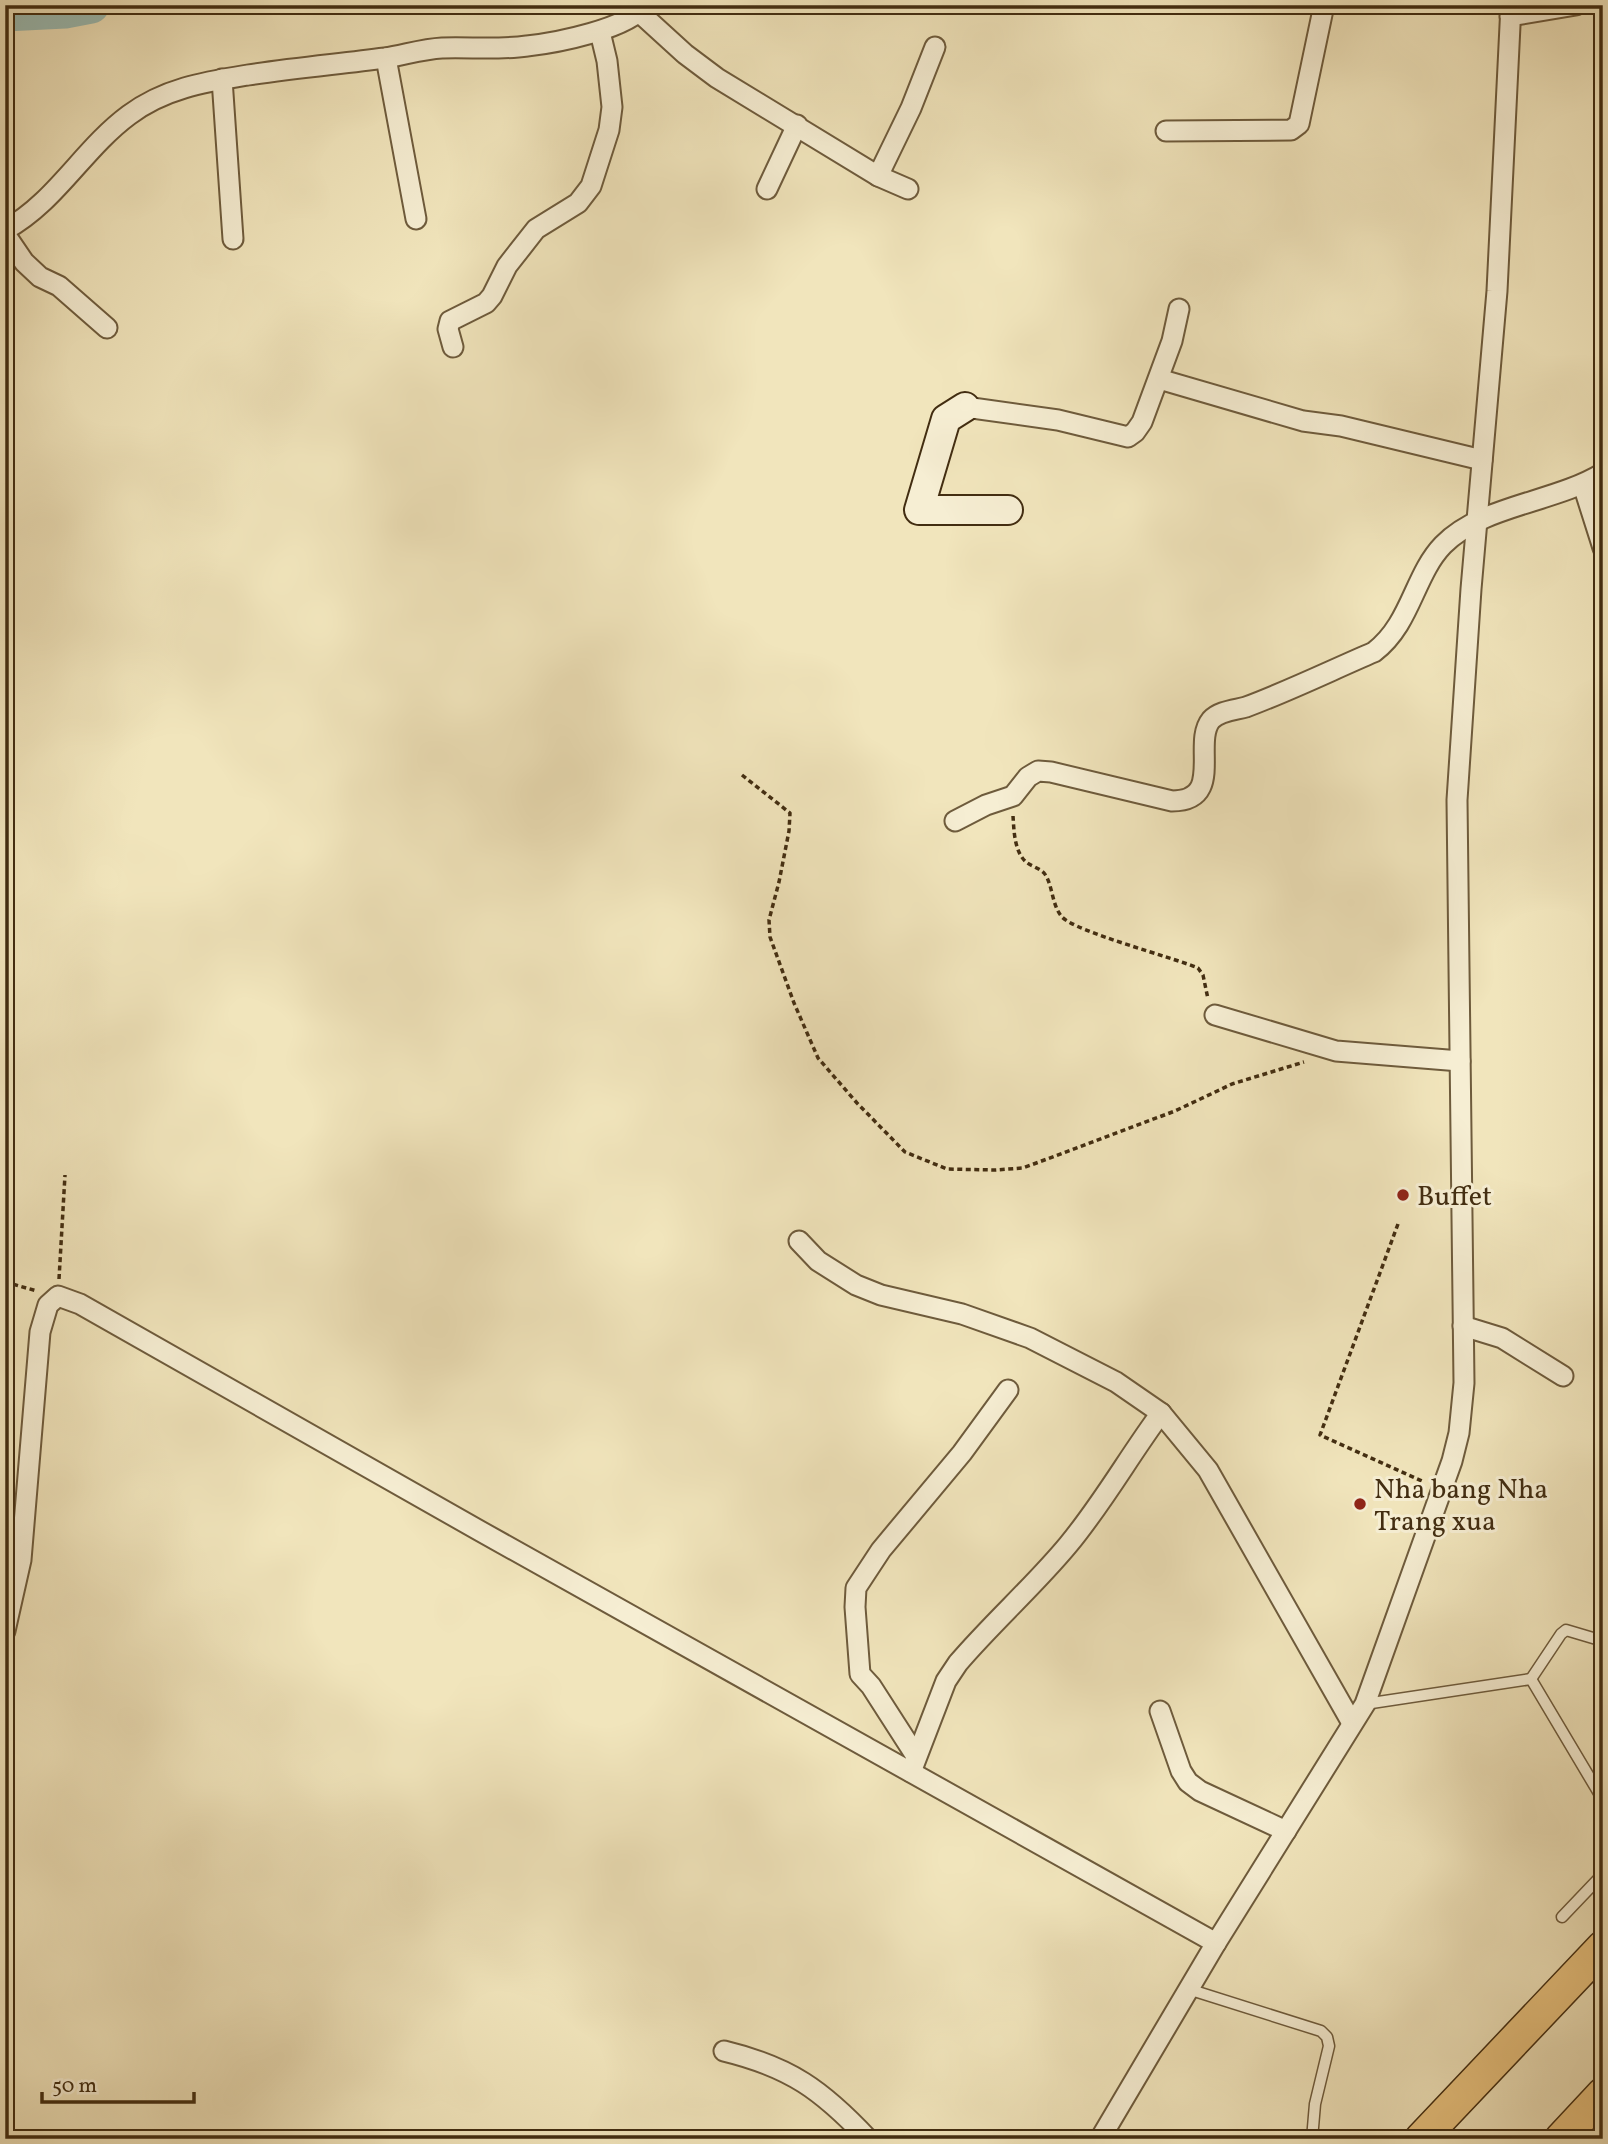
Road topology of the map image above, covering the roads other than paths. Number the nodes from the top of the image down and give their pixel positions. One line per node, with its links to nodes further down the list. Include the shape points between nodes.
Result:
1 (1324, 5): 10 (street, via 1299,124 1291,130)
2 (1576, 5): 4 (street)
3 (642, 9): 5 (street); 9 (street, via 685,54 717,78)
4 (1511, 11): 22 (street, via 1498,277)
5 (600, 32): 7 (street, via 526,47 442,48); 19 (street, via 612,107 591,186 578,203 536,229 486,303 450,321)
6 (935, 47): 11 (street)
7 (386, 58): 8 (street); 14 (street)
8 (222, 79): 15 (street, via 173,90 130,114 41,204); 16 (street)
9 (797, 125): 11 (street); 12 (street)
10 (1166, 131)
11 (878, 176): 13 (street)
12 (767, 189)
13 (908, 189)
14 (416, 219)
15 (5, 232): 18 (street, via 24,262)
16 (233, 239)
17 (1179, 309): 20 (street)
18 (107, 328)
19 (453, 347)
20 (1158, 379): 21 (street, via 1142,422 1128,437 1058,420); 22 (street, via 1303,421)
21 (965, 407): 25 (main road, via 946,419 919,510)
22 (1482, 460): 26 (street)
23 (1603, 473): 24 (street)
24 (1583, 485): 26 (street); 27 (street)
25 (1008, 510)
26 (1476, 520): 28 (street, via 1441,546 1386,643 1210,721 1204,775 1191,798 1172,801 1038,771 1013,796); 30 (street, via 1457,800)
27 (1603, 548)
28 (955, 821)
29 (1215, 1015): 30 (street, via 1336,1051)
30 (1460, 1061): 32 (street)
31 (799, 1241): 35 (street, via 818,1261 856,1285 1030,1338 1116,1382)
32 (1463, 1326): 33 (street, via 1502,1338); 40 (street, via 1457,1443)
33 (1563, 1376)
34 (1009, 1390): 43 (street, via 856,1588 860,1674)
35 (1161, 1413): 42 (street, via 1208,1470); 43 (street, via 1067,1546 958,1663 946,1681)
36 (8, 1609): 37 (street); 43 (street, via 21,1560 40,1332 48,1305 58,1296 80,1304 480,1531)
37 (5, 1631)
38 (1603, 1641): 39 (lane, via 1566,1630)
39 (1531, 1679): 40 (lane); 44 (lane)
40 (1365, 1704): 42 (street)
41 (1160, 1712): 45 (street, via 1188,1782)
42 (1352, 1723): 45 (street)
43 (914, 1764): 48 (street)
44 (1603, 1800)
45 (1286, 1830): 48 (street)
46 (1603, 1874): 47 (lane)
47 (1562, 1917)
48 (1216, 1943): 50 (street)
49 (1603, 1947): 56 (main road)
50 (1188, 1989): 54 (street); 55 (lane, via 1321,2031 1327,2037)
51 (724, 2051): 53 (street, via 792,2074)
52 (1603, 2094): 57 (main road)
53 (868, 2139)
54 (1100, 2139)
55 (1312, 2139)
56 (1421, 2139)
57 (1560, 2139)

